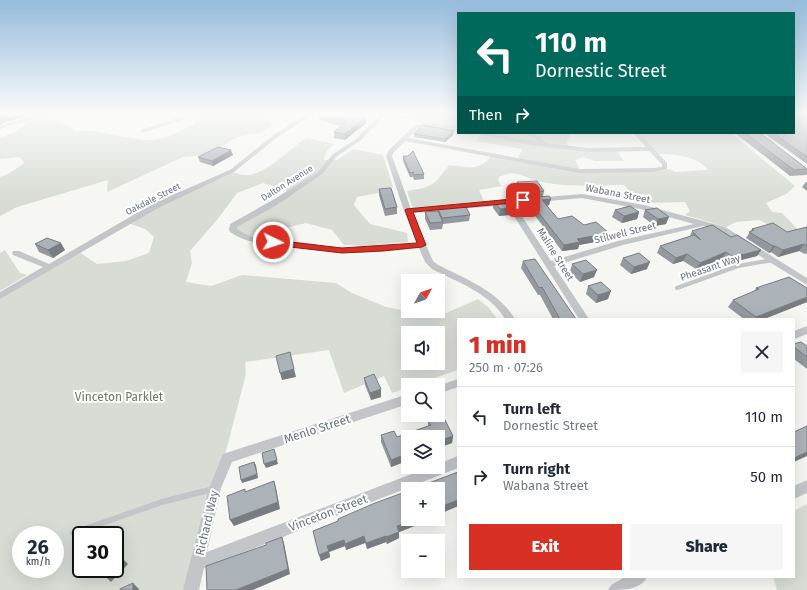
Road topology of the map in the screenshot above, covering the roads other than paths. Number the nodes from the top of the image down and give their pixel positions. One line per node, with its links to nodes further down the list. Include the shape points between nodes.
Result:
1 (269, 142): 17 (street, Oakdale Street, via 232,171 157,205)
2 (356, 142): 13 (street, Dalton Avenue, via 335,155 320,173 233,226 233,230 247,238 331,250)
3 (401, 142): 11 (street, via 389,156)
4 (417, 142): 9 (street, via 579,171 665,168 665,164)
5 (518, 142): 8 (street)
6 (541, 142): 8 (street)
7 (643, 142): 9 (street)
8 (543, 144): 9 (street, via 588,150)
9 (650, 149)
10 (508, 201): 11 (street, Wabana Street); 12 (street, Wabana Street, via 582,196 641,207); 16 (street, Maline Street)
11 (408, 210): 13 (street)
12 (708, 224): 15 (street, Wabana Street, via 730,232); 16 (street, Stilwell Street, via 621,242)
13 (422, 245): 21 (street, via 433,266 494,299 504,308)
14 (16, 253): 17 (street)
15 (773, 260): 18 (street, Wabana Street); 19 (lane, Pheasant Way, via 738,266)
16 (548, 265): 22 (street, Maline Street)
17 (50, 267): 20 (street, Oakdale Street)
18 (807, 282)
19 (677, 288)
20 (0, 296)
21 (509, 318)
22 (583, 318)
23 (807, 330): 24 (street)
24 (795, 335)
25 (457, 383): 26 (street)
26 (445, 388)
27 (401, 402): 28 (street, Menlo Street)
28 (227, 458): 31 (street, Richard Way)
29 (457, 462): 34 (street, Vinceton Street)
30 (807, 486): 32 (street)
31 (215, 488): 33 (lane, via 162,502); 34 (street, Richard Way)
32 (795, 492)
33 (93, 526)
34 (197, 563): 36 (street, Richard Way)
35 (638, 578): 37 (street)
36 (191, 590)
37 (616, 590)

